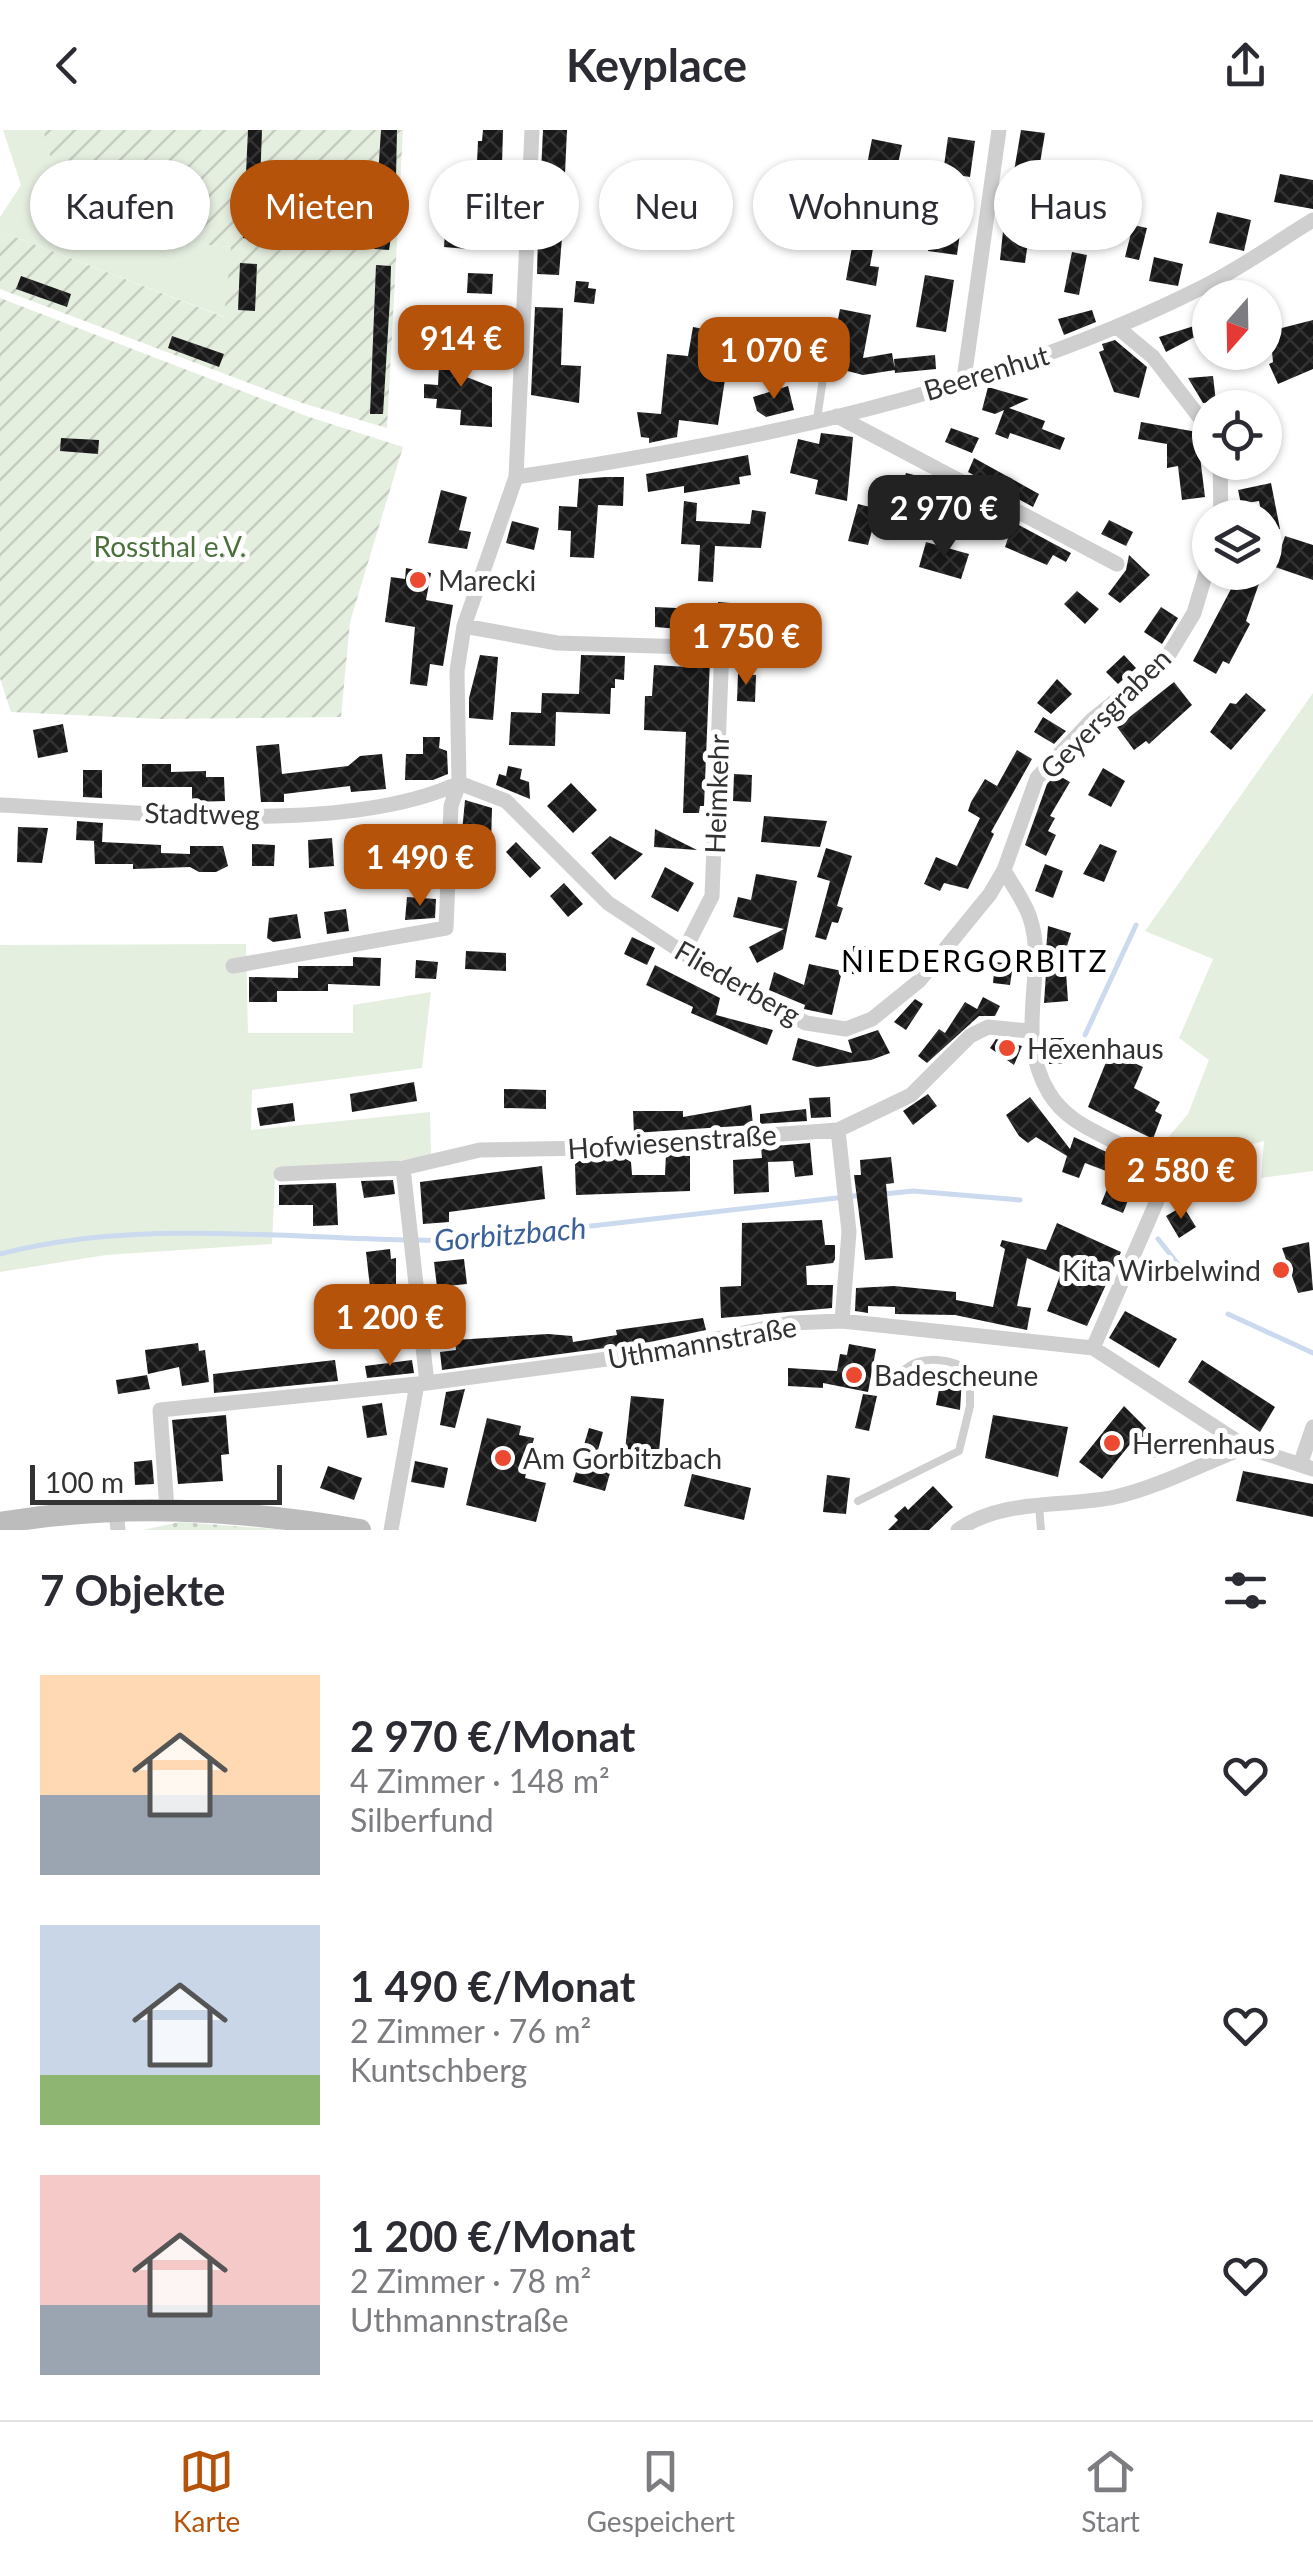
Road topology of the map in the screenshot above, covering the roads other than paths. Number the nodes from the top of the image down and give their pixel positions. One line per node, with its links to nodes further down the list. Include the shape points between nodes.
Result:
1 (532, 130): 10 (street)
2 (999, 130): 6 (street)
3 (1313, 220): 4 (street, Beerenhut, via 1206,286)
4 (1117, 327): 6 (street, Beerenhut); 7 (street, via 1153,357)
5 (824, 372): 9 (lane)
6 (964, 380): 8 (street, Beerenhut)
7 (1192, 408)
8 (837, 416): 9 (street, Beerenhut); 11 (street)
9 (818, 420): 10 (street, Beerenhut, via 663,455)
10 (516, 477): 13 (street)
11 (1117, 564)
12 (1201, 590): 16 (street, Geyersgraben, via 1165,661 1093,719 1037,778)
13 (464, 626): 14 (street, via 455,716); 17 (street, Heimkehr, via 557,643 722,648 712,896)
14 (459, 782): 15 (street, Stadtweg, via 379,808 301,814); 17 (street, Fliederberg, via 506,801 608,903); 18 (street, via 451,806 446,928)
15 (0, 806)
16 (1004, 870): 17 (street, Fliederberg, via 919,981 872,1019 846,1029 806,1023 773,1008); 19 (street, via 1031,919)
17 (684, 951)
18 (233, 966)
19 (1029, 1031): 20 (street, Hofwiesenstraße, via 988,1027 970,1036 912,1095); 24 (street, via 1049,1092 1085,1130 1136,1149 1154,1168 1157,1202)
20 (838, 1130): 21 (street, Hofwiesenstraße, via 480,1150); 23 (street, via 850,1232)
21 (403, 1168): 22 (street, Hofwiesenstraße); 26 (street)
22 (282, 1174)
23 (842, 1322): 24 (street, Uthmannstraße); 26 (street, Uthmannstraße, via 790,1323 652,1353)
24 (1093, 1348): 28 (street, Uthmannstraße)
25 (905, 1369): 30 (lane, via 929,1360 970,1372 962,1445 949,1460)
26 (422, 1383): 32 (street, Uthmannstraße, via 160,1410); 36 (street)
27 (1313, 1427): 29 (street)
28 (1246, 1447): 29 (street, Uthmannstraße); 31 (street, via 1120,1496)
29 (1306, 1467)
30 (858, 1500)
31 (1039, 1506): 37 (street, via 976,1517); 38 (lane)
32 (167, 1509): 33 (main road); 35 (main road, via 247,1512)
33 (117, 1520): 34 (main road)
34 (0, 1523)
35 (360, 1530)
36 (391, 1530)
37 (958, 1530)
38 (1041, 1530)

